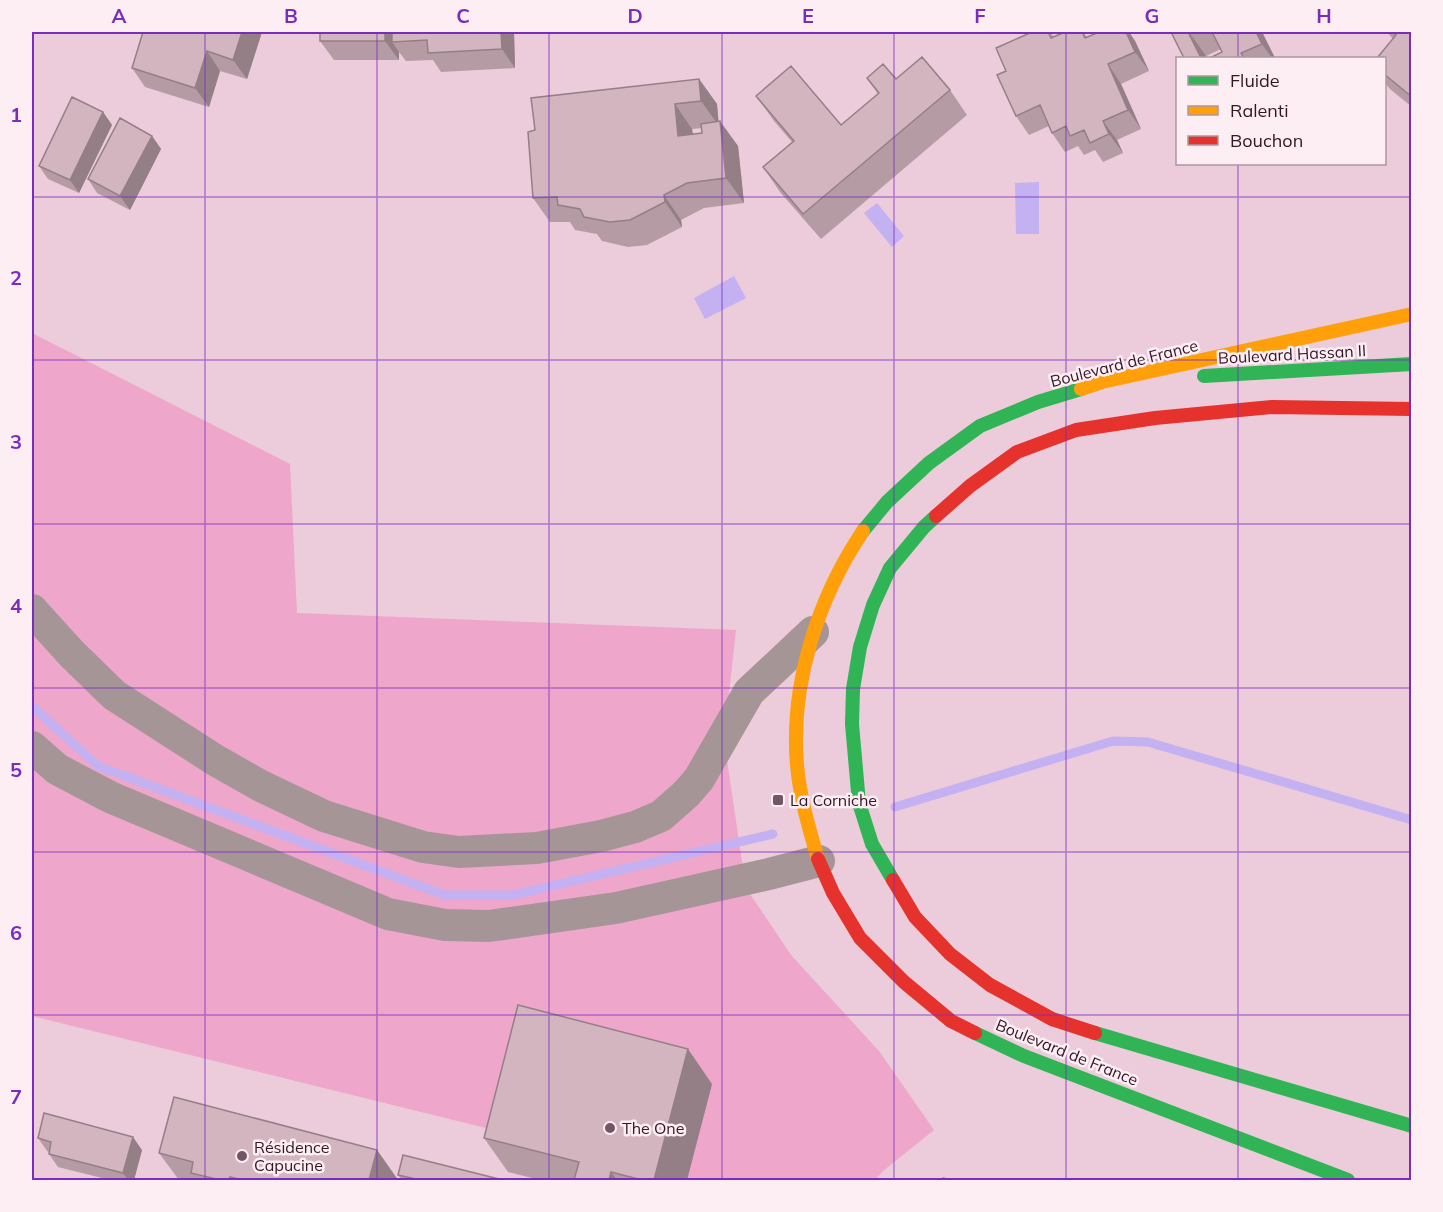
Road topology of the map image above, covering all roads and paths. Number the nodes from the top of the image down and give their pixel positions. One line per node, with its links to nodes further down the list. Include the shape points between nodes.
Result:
1 (1412, 314): 3 (main road, Boulevard de France)
2 (1412, 364): 3 (main road, Boulevard Hassan II)
3 (1102, 382): 6 (main road, Boulevard de France, via 980,426 929,463 872,518 834,582)
4 (1412, 409): 9 (main road, Boulevard de France, via 1272,407 1155,418 1076,430 1017,452 970,486 924,527 890,568 860,647 852,724 859,803 872,844 915,917 950,954 990,985 1052,1019)
5 (32, 610): 6 (street, via 114,695 215,760 324,816 423,846 459,852 537,848 635,827 662,816 699,779 749,692)
6 (813, 632): 8 (main road, Boulevard de France, via 796,730 804,813)
7 (32, 747): 8 (street, via 57,769 110,797 388,914 445,925 489,926 616,908)
8 (819, 861): 10 (main road, Boulevard de France, via 860,938 904,982 951,1020 1024,1056)
9 (1412, 1126)
10 (1348, 1180)

